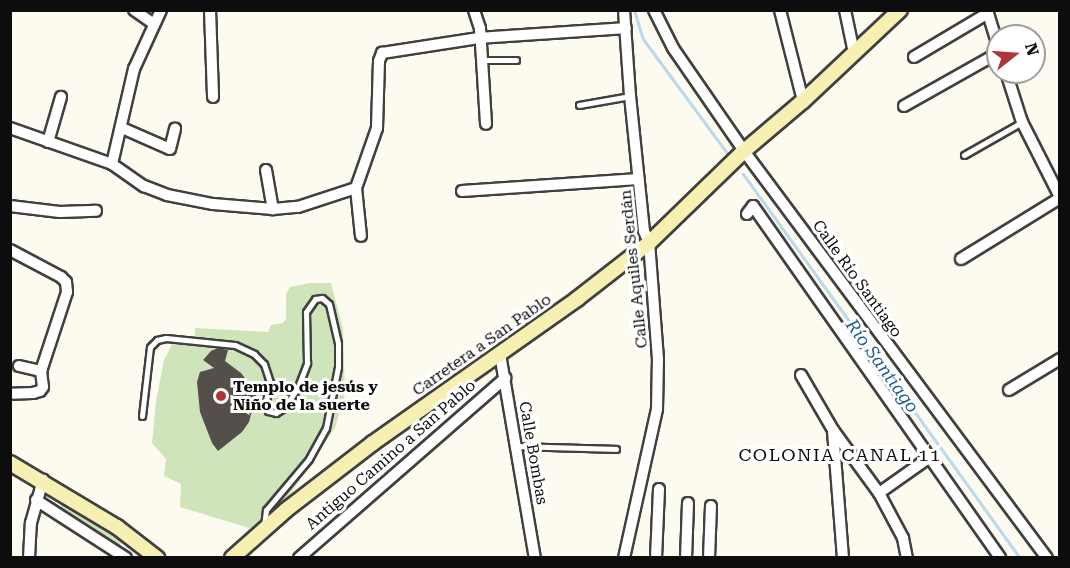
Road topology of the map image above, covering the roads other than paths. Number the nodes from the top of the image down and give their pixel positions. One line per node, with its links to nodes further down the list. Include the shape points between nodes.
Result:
1 (134, 10): 11 (street)
2 (160, 10): 11 (street)
3 (210, 10): 22 (street)
4 (474, 10): 13 (street)
5 (624, 10): 12 (street, Calle Aquiles Serdán)
6 (654, 10): 32 (street, Calle Río Santiago, via 673,48)
7 (780, 10): 23 (street)
8 (844, 10): 14 (street)
9 (900, 10): 14 (main road)
10 (987, 12): 15 (street)
11 (154, 24): 29 (street, via 134,69)
12 (626, 28): 13 (street); 20 (street, Calle Aquiles Serdán)
13 (479, 38): 16 (street); 37 (street, via 382,53 377,128)
14 (854, 53): 23 (main road)
15 (914, 57)
16 (480, 60): 17 (lane); 27 (street)
17 (516, 60)
18 (986, 60): 25 (street)
19 (1010, 84): 26 (street)
20 (630, 96): 24 (lane); 36 (street, Calle Aquiles Serdán)
21 (61, 97): 31 (street)
22 (213, 97)
23 (803, 101): 32 (main road)
24 (579, 105)
25 (904, 106)
26 (1022, 122): 33 (lane); 39 (street)
27 (486, 124)
28 (10, 128): 31 (street)
29 (122, 128): 30 (street, via 170,149); 34 (street)
30 (175, 129)
31 (48, 142): 34 (street)
32 (744, 151): 45 (main road, Carretera a San Pablo); 82 (street, Calle Río Santiago)
33 (964, 155)
34 (112, 164): 41 (street, via 135,181 167,195)
35 (266, 170): 41 (street)
36 (639, 179): 38 (street); 45 (street, Calle Aquiles Serdán, via 644,231)
37 (356, 188): 41 (street, via 318,203); 44 (street)
38 (462, 191)
39 (1059, 197): 47 (street)
40 (10, 206): 42 (street, via 60,212)
41 (273, 209)
42 (96, 211)
43 (747, 214): 60 (street, via 753,206)
44 (361, 236)
45 (649, 243): 48 (main road, Carretera a San Pablo); 75 (street, Calle Aquiles Serdán, via 658,359 657,410)
46 (14, 250): 51 (street, via 48,267 66,282 67,292)
47 (961, 259)
48 (500, 354): 53 (street, Calle Bombas); 68 (main road, Carretera a San Pablo, via 390,430)
49 (1059, 359): 54 (street)
50 (19, 366): 51 (street)
51 (41, 371): 55 (street, via 44,387 40,392)
52 (801, 375): 57 (street)
53 (505, 378): 58 (street, Calle Bombas); 73 (street, Antiguo Camino a San Pablo)
54 (1009, 390)
55 (10, 394)
56 (142, 416): 68 (lane, via 150,347 166,338 236,345 254,354 264,364 270,382 268,411 276,413 298,387 307,363 306,312 315,299 322,298 330,304 338,355 326,428 309,459 266,510)
57 (833, 430): 64 (street); 79 (street)
58 (516, 446): 59 (lane); 74 (street, Calle Bombas)
59 (616, 449)
60 (930, 457): 64 (street); 81 (street)
61 (10, 463): 62 (main road)
62 (44, 480): 65 (street); 71 (main road)
63 (659, 489): 76 (street)
64 (879, 493): 80 (street, via 903,538)
65 (36, 500): 69 (street); 70 (street)
66 (688, 503): 77 (street)
67 (711, 506): 78 (street)
68 (264, 530): 72 (main road, Carretera a San Pablo)
69 (29, 558)
70 (126, 558)
71 (157, 558)
72 (232, 558)
73 (300, 558)
74 (535, 558)
75 (624, 558)
76 (656, 558)
77 (686, 558)
78 (709, 558)
79 (843, 558)
80 (907, 558)
81 (1000, 558)
82 (1047, 558)

